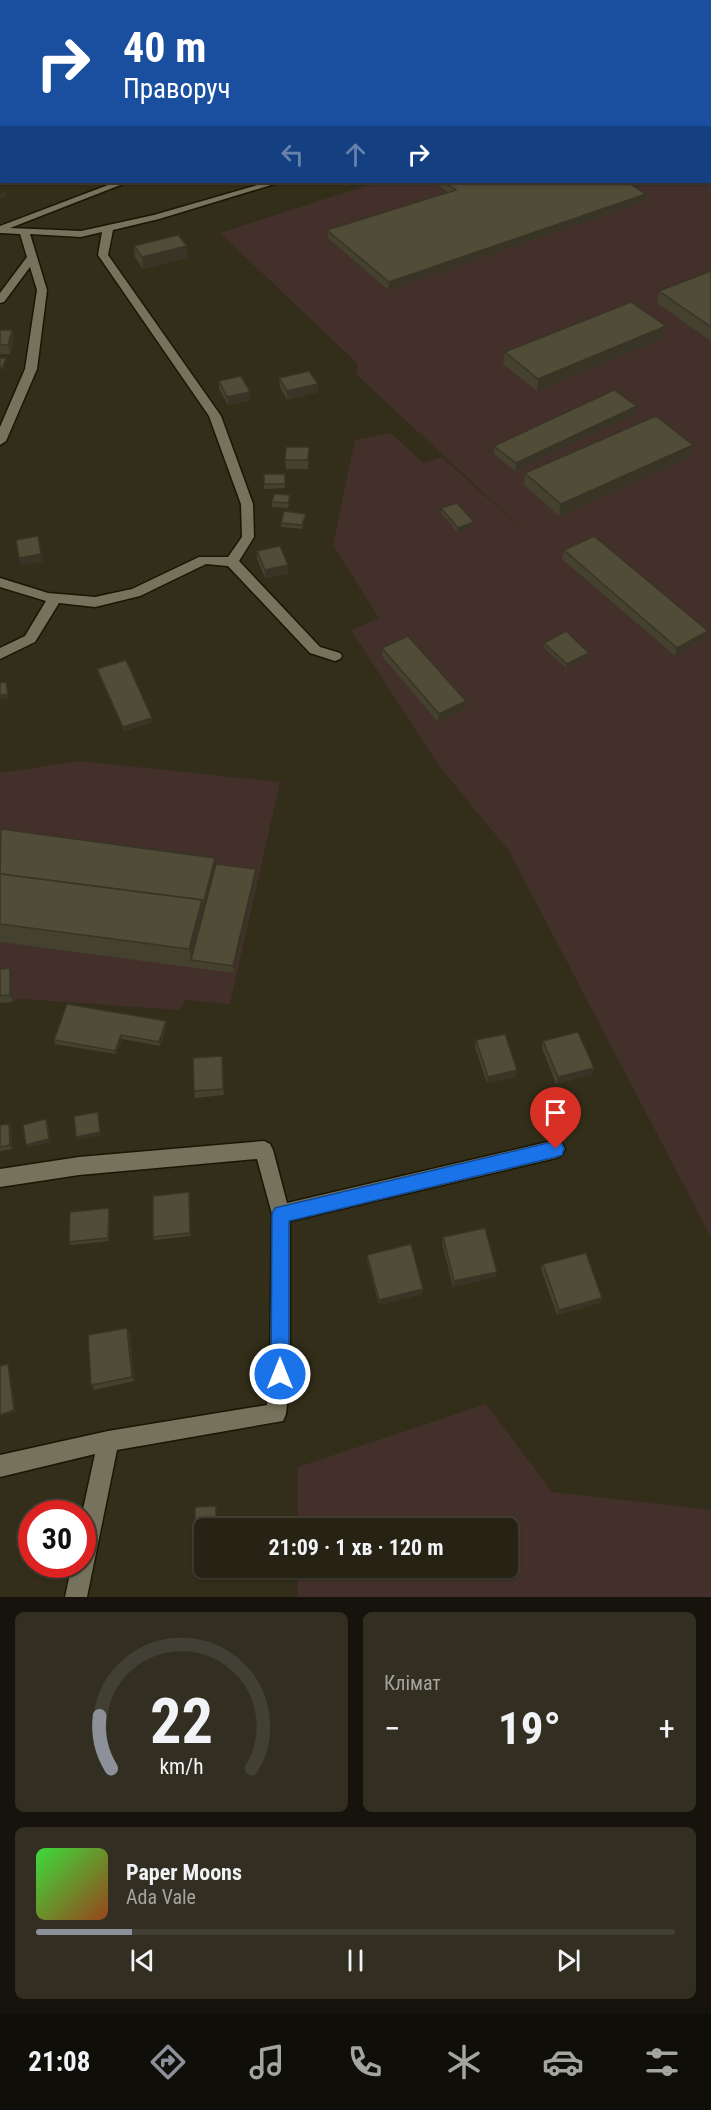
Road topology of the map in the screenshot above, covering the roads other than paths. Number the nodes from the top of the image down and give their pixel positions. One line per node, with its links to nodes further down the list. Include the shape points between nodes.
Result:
1 (120, 183): 4 (street)
2 (273, 183): 3 (street)
3 (108, 228): 5 (street, via 81,234); 9 (street, via 103,255 215,416 247,504 248,537)
4 (0, 229): 5 (street)
5 (24, 230): 6 (street)
6 (32, 257): 7 (street); 8 (street, via 42,290 31,369)
7 (0, 300)
8 (0, 441)
9 (232, 562): 11 (street, via 204,560 135,592 95,602); 13 (street, via 315,650)
10 (0, 582): 11 (street)
11 (55, 598): 12 (street, via 30,639)
12 (0, 654)
13 (335, 656)
14 (556, 1149): 16 (street)
15 (0, 1178): 16 (street, via 79,1166 264,1150)
16 (281, 1214): 17 (street, via 276,1414)
17 (108, 1442): 18 (street); 19 (street)
18 (0, 1466)
19 (76, 1597)

